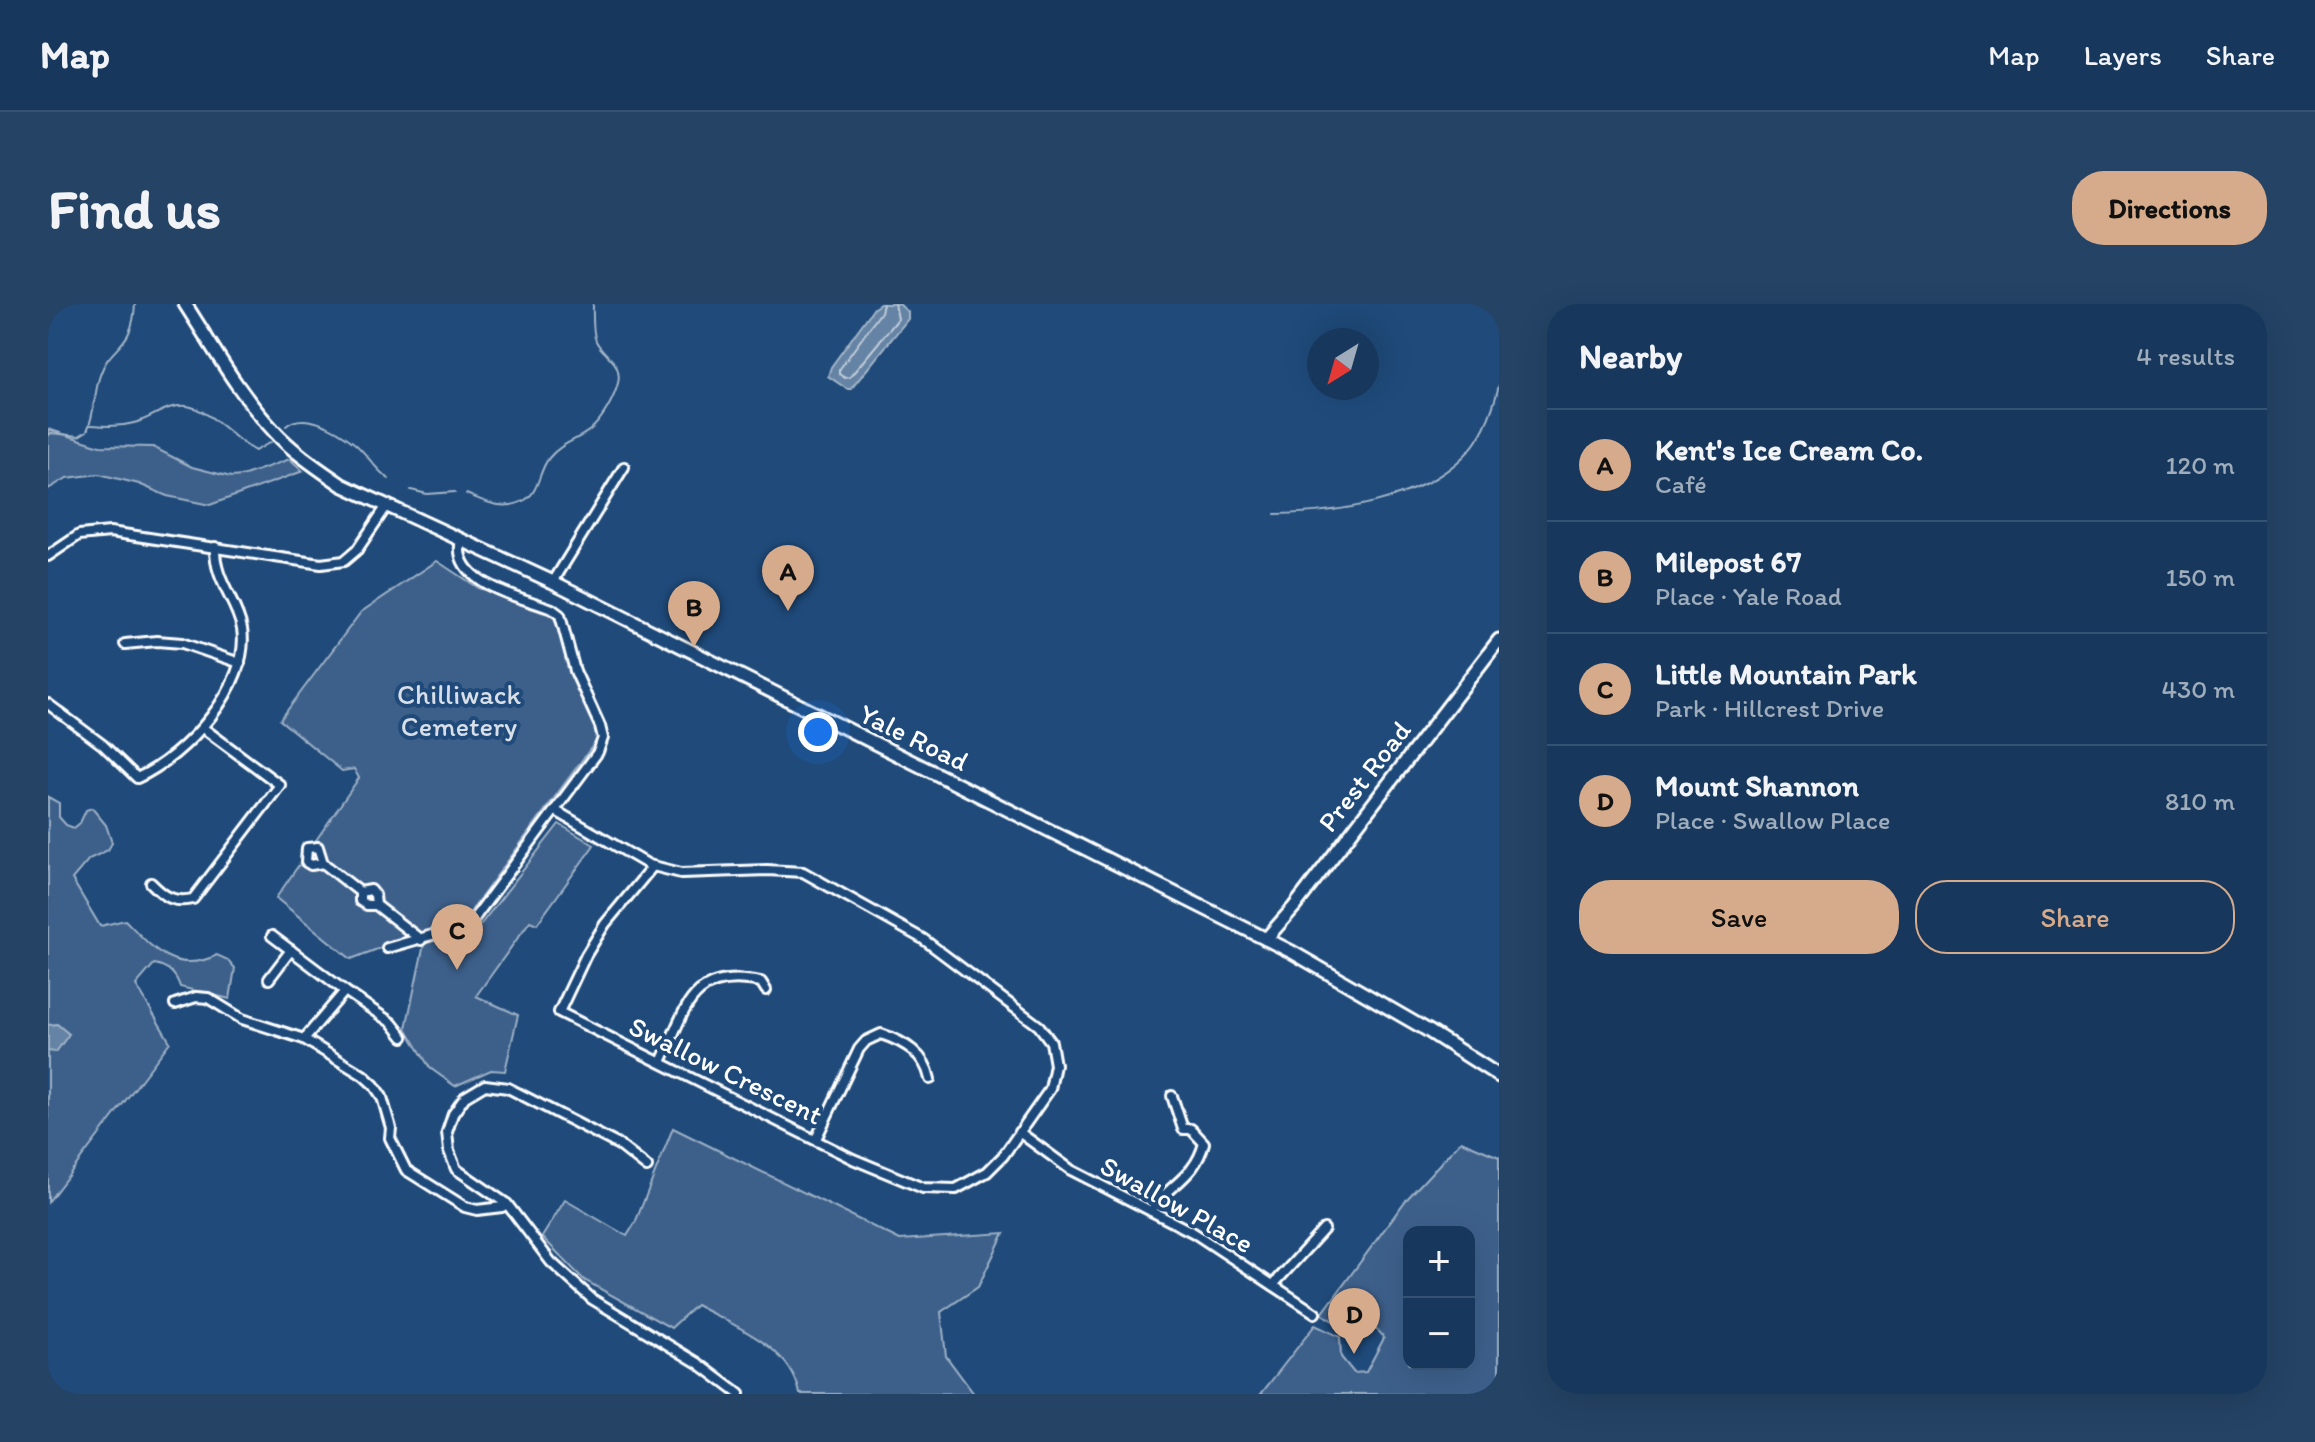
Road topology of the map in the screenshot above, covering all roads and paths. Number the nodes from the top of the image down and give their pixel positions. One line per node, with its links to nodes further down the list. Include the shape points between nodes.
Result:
1 (185, 304): 3 (main road, Yale Road, via 273,431 321,470)
2 (624, 467): 7 (street)
3 (386, 507): 4 (main road, Yale Road); 5 (street, via 344,561 321,564)
4 (461, 540): 7 (main road, Yale Road); 13 (street, via 458,552 463,562 488,586 560,615 575,671 600,726 598,752)
5 (215, 547): 6 (street, via 110,532 79,535); 10 (street, via 214,561 242,626)
6 (48, 556)
7 (553, 582): 18 (main road, Yale Road)
8 (1499, 640): 18 (main road, Prest Road)
9 (125, 644): 10 (street, via 182,643)
10 (240, 663): 12 (street)
11 (48, 704): 12 (street, via 137,778 165,764)
12 (203, 728): 16 (street, via 280,785 193,899 179,902)
13 (556, 811): 15 (street); 19 (street, via 470,924)
14 (323, 863): 19 (street, via 360,892 360,901 376,905)
15 (653, 866): 28 (street, Swallow Crescent, via 605,924 559,1012); 32 (street, Swallow Crescent, via 681,873 803,872 923,939 1039,1026 1051,1042 1055,1065 1050,1089)
16 (151, 883)
17 (272, 936): 21 (street)
18 (1266, 939): 29 (main road, Yale Road)
19 (421, 940): 20 (street)
20 (387, 948)
21 (291, 950): 22 (street); 24 (street)
22 (269, 979)
23 (766, 990): 28 (street, via 761,982 746,979 722,979 705,986 688,1002)
24 (345, 991): 26 (street, via 392,1023); 27 (street)
25 (175, 1004): 27 (street, via 208,998 242,1019)
26 (403, 1037)
27 (304, 1039): 35 (street, via 374,1085 406,1170 465,1207)
28 (661, 1062): 33 (street, Swallow Crescent)
29 (1499, 1076)
30 (930, 1079): 33 (street, via 926,1062 900,1040 881,1034 866,1041)
31 (1172, 1096): 36 (street, via 1183,1129 1191,1129 1204,1143 1190,1174)
32 (1019, 1132): 33 (street, Swallow Crescent, via 987,1172 956,1189 923,1188); 36 (street, Swallow Place, via 1062,1165)
33 (816, 1139)
34 (647, 1167): 35 (street, via 619,1145 538,1102 508,1088 485,1085 465,1097 453,1114 447,1132 449,1151 456,1169)
35 (507, 1204): 40 (street, via 551,1262 592,1299)
36 (1151, 1211): 38 (street, Swallow Place)
37 (1324, 1229): 38 (street)
38 (1273, 1285): 39 (street, Swallow Place)
39 (1315, 1313)
40 (739, 1394)

